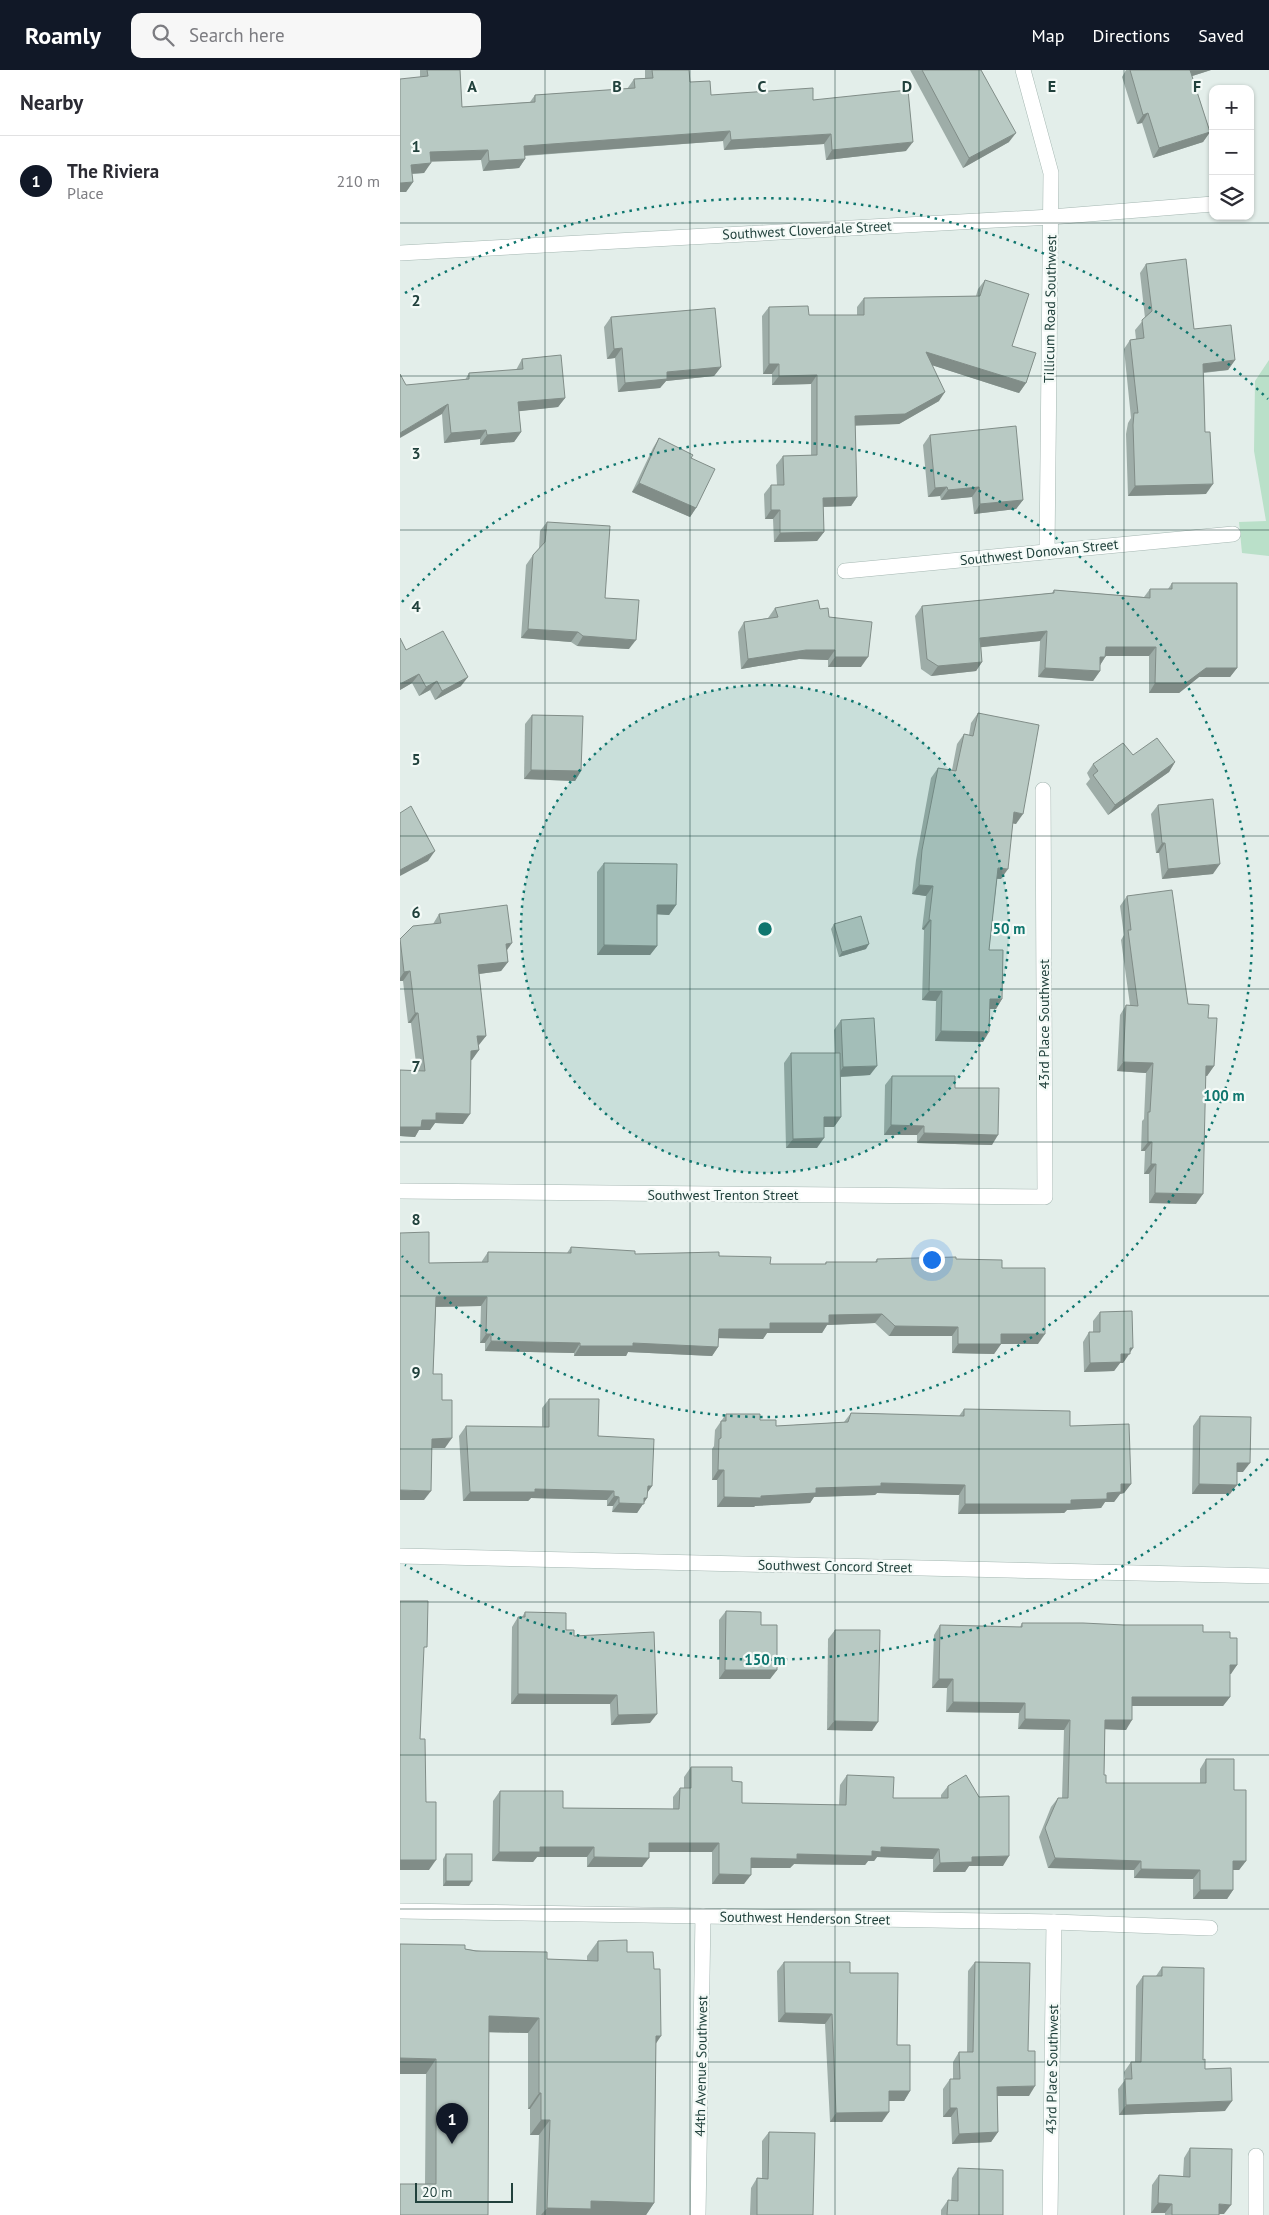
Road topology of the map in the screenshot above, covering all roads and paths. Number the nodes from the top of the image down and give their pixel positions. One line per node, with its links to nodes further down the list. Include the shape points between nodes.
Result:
1 (1023, 70): 3 (street, Tillicum Road Southwest, via 1051,172)
2 (1209, 204): 3 (street, Southwest Cloverdale Street)
3 (1051, 217): 4 (street, Southwest Cloverdale Street); 6 (street, Tillicum Road Southwest)
4 (400, 253)
5 (1233, 534): 6 (street, Southwest Donovan Street)
6 (1047, 552): 7 (street, Southwest Donovan Street)
7 (845, 571)
8 (1043, 790): 10 (street, 43rd Place Southwest)
9 (400, 1191): 10 (street, Southwest Trenton Street)
10 (1045, 1197)
11 (400, 1556): 12 (street, Southwest Concord Street)
12 (1269, 1576)
13 (400, 1911): 14 (street, Southwest Henderson Street)
14 (703, 1916): 15 (street, Southwest Henderson Street); 18 (street, 44th Avenue Southwest)
15 (1054, 1922): 16 (street, Southwest Henderson Street); 19 (street, 43rd Place Southwest)
16 (1210, 1928)
17 (1256, 2156): 20 (street)
18 (698, 2215)
19 (1050, 2215)
20 (1256, 2215)

